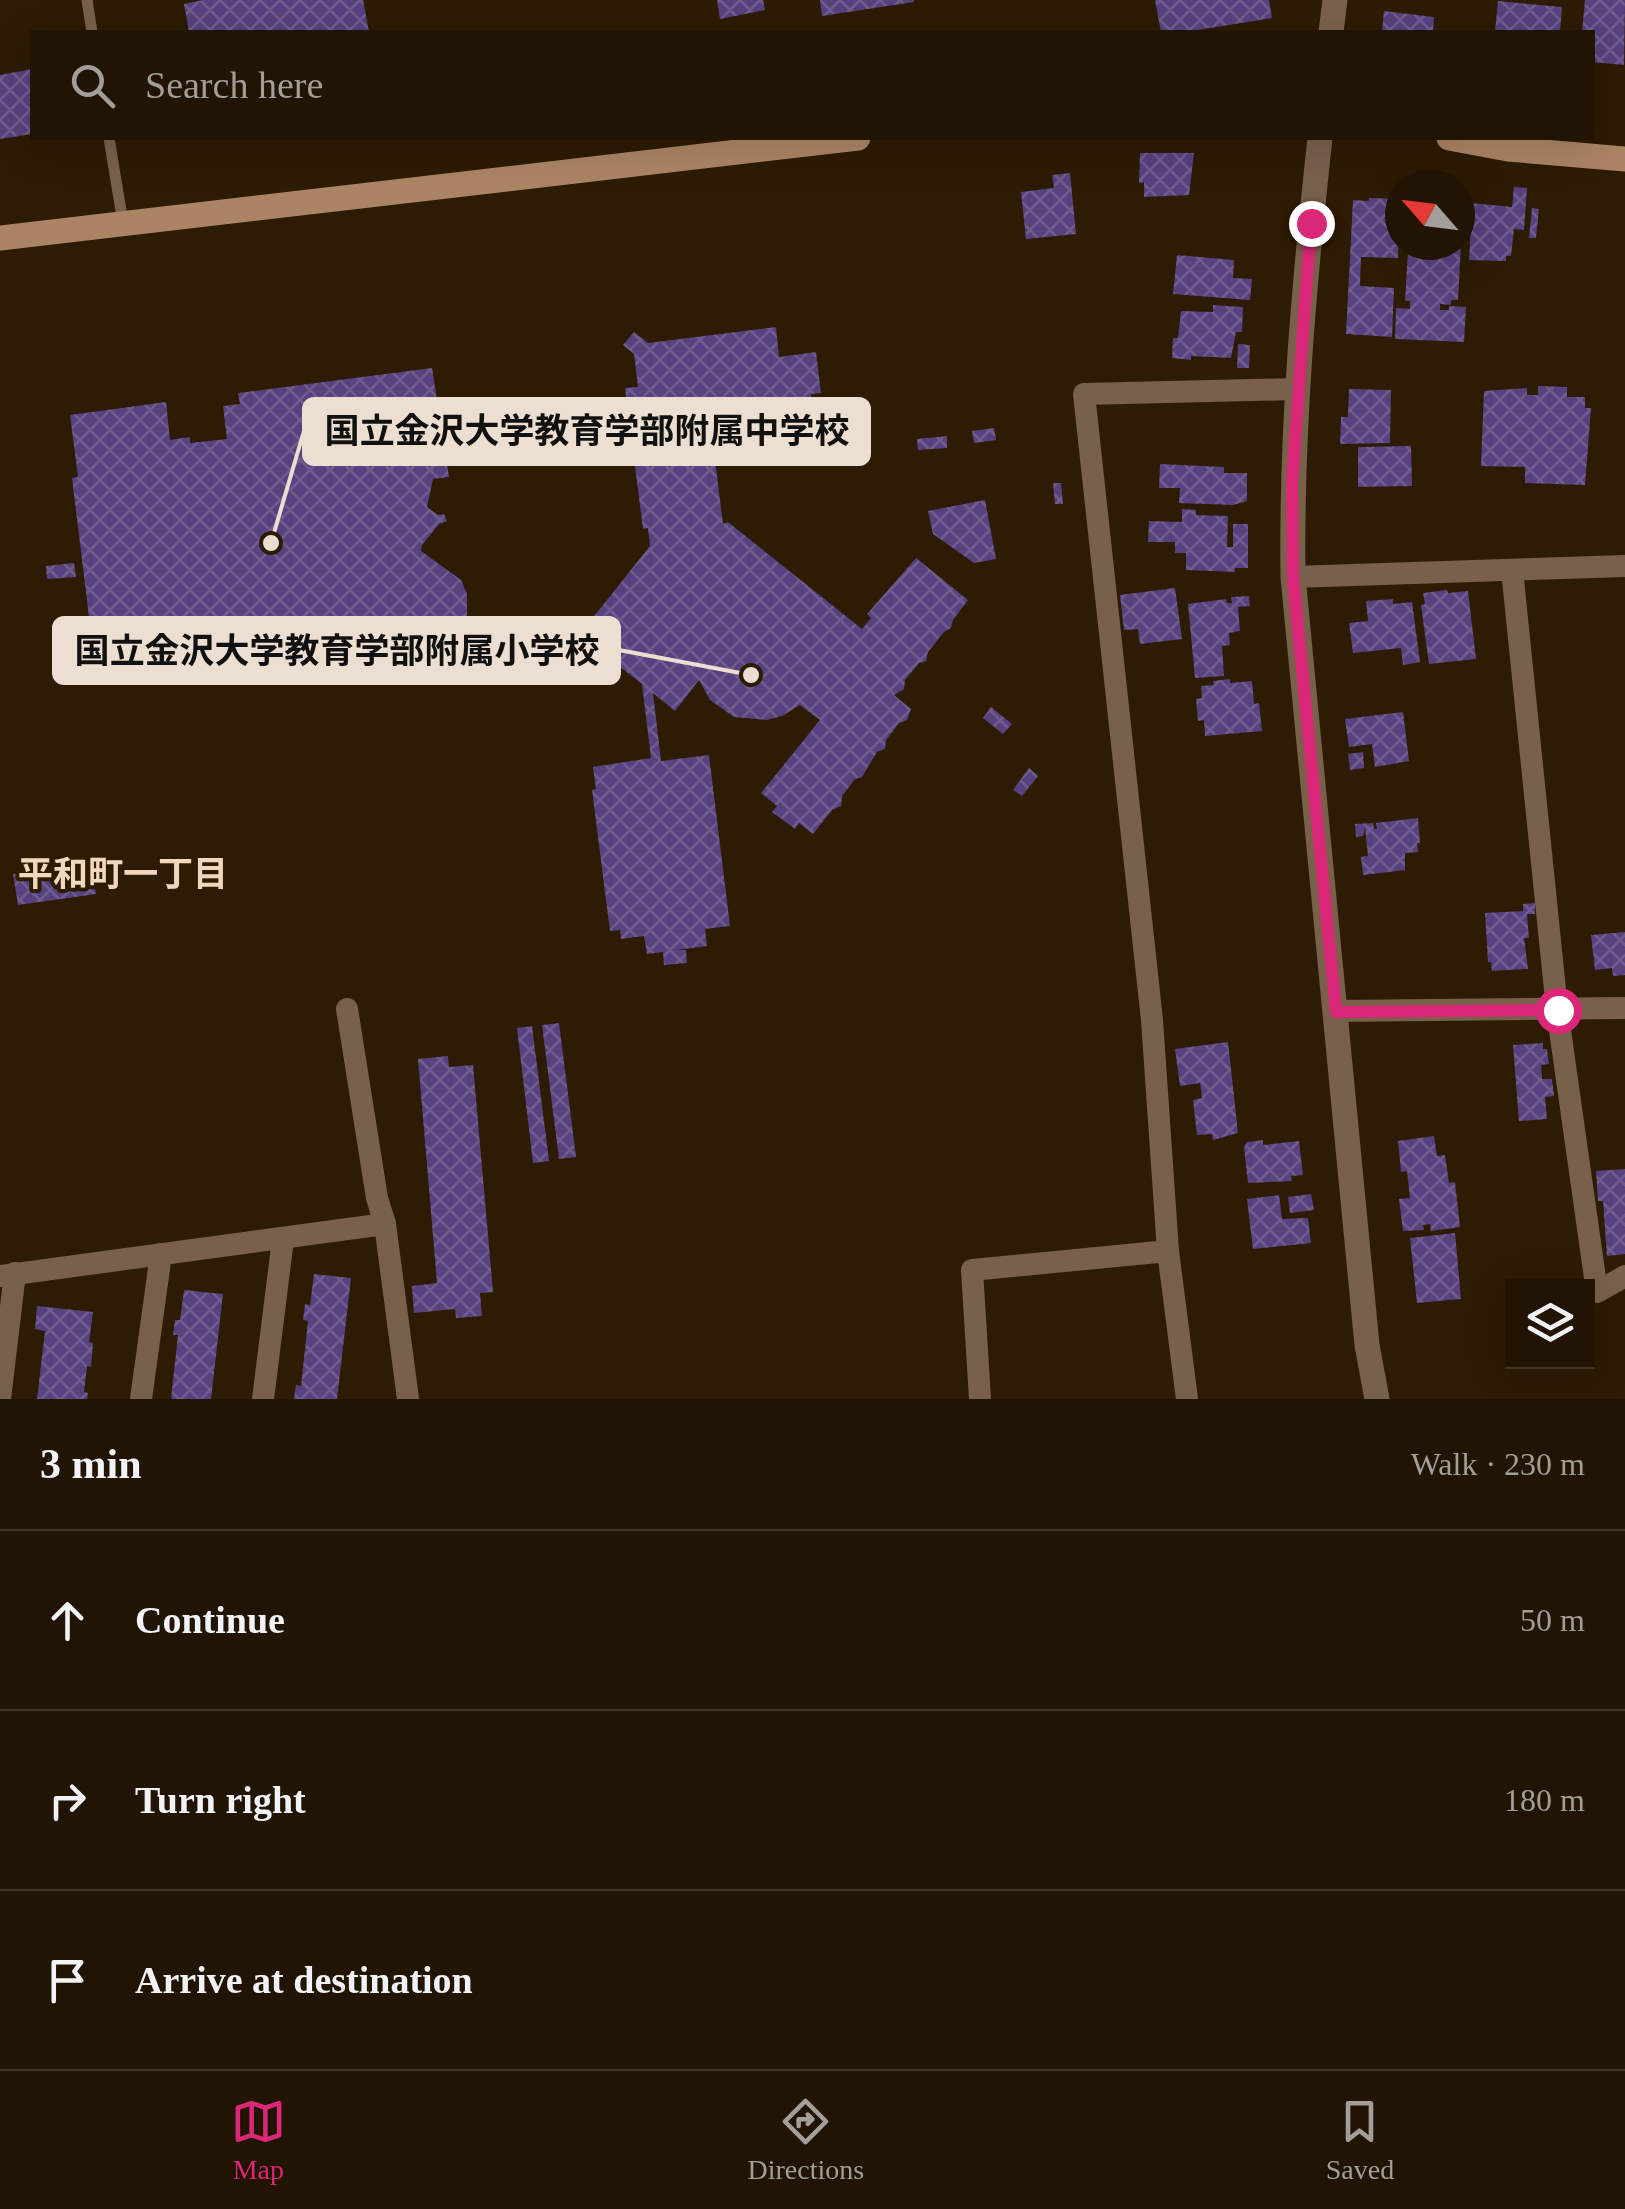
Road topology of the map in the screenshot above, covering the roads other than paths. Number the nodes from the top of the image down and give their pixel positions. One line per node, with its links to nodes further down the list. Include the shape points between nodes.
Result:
1 (87, 0): 3 (lane)
2 (1335, 0): 4 (street)
3 (92, 30)
4 (1331, 30)
5 (109, 140): 10 (lane)
6 (841, 140): 10 (main road)
7 (1320, 140): 12 (street)
8 (1460, 140): 9 (main road)
9 (1625, 158)
10 (123, 223): 11 (main road)
11 (0, 238)
12 (1296, 389): 15 (street); 22 (street, via 1084,394 1152,1020)
13 (1625, 566): 14 (street)
14 (1512, 570): 15 (street); 18 (street)
15 (1293, 578): 19 (street)
16 (1625, 1008): 18 (street)
17 (347, 1010): 20 (street)
18 (1558, 1010): 19 (street); 25 (street, via 1597,1292)
19 (1336, 1012): 32 (street)
20 (385, 1224): 21 (street); 29 (street)
21 (283, 1238): 23 (street); 28 (street)
22 (1168, 1251): 30 (street, via 972,1270); 31 (street)
23 (161, 1254): 24 (street); 27 (street)
24 (7, 1275): 26 (street)
25 (1625, 1276)
26 (0, 1399)
27 (141, 1399)
28 (263, 1399)
29 (408, 1399)
30 (980, 1399)
31 (1187, 1399)
32 (1377, 1399)

